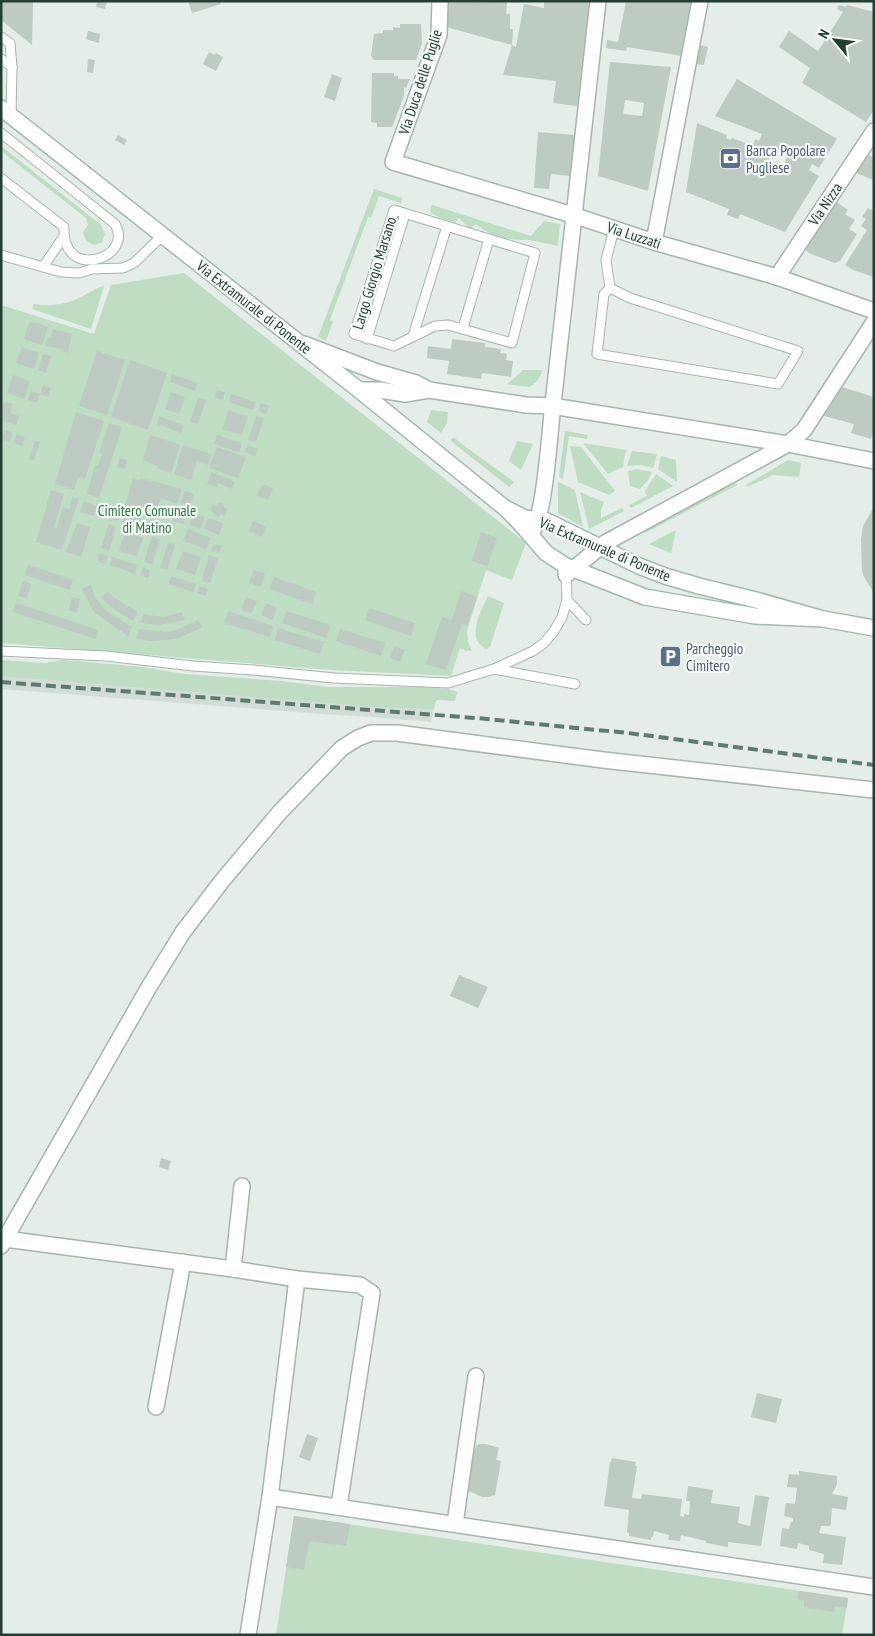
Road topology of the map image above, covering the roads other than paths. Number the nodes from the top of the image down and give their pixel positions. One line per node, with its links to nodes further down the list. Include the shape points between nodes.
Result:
1 (440, 1): 10 (street, Via Duca delle Puglie, via 439,35)
2 (598, 1): 13 (street)
3 (700, 1): 19 (street)
4 (1, 37): 6 (lane, via 10,43)
5 (1, 59): 6 (lane)
6 (12, 67): 7 (lane)
7 (6, 112): 16 (street, Via Extramurale di Ponente)
8 (874, 131): 23 (street, Via Nizza)
9 (1, 133): 21 (lane, via 115,224 118,236 112,250)
10 (393, 162): 13 (street, Via Luzzati)
11 (1, 178): 17 (lane, via 64,227)
12 (405, 214): 14 (lane, Largo Giorgio Marsano); 29 (lane, Largo Giorgio Marsano); 29 (lane, Largo Giorgio Marsano, via 394,210 354,334)
13 (576, 216): 15 (street, Via Luzzati); 35 (street)
14 (447, 226): 18 (lane, Largo Giorgio Marsano); 28 (lane)
15 (614, 229): 19 (street, Via Luzzati); 24 (lane, via 606,260)
16 (163, 235): 21 (lane, via 134,263 123,268); 30 (street, Via Extramurale di Ponente)
17 (64, 236): 21 (lane, via 70,251); 22 (lane)
18 (489, 239): 27 (lane); 27 (lane, Largo Giorgio Marsano, via 535,253 512,343)
19 (654, 242): 23 (street, Via Luzzati)
20 (1, 255): 22 (lane)
21 (90, 265): 22 (lane, via 79,273)
22 (43, 266)
23 (777, 276): 25 (street, Via Luzzati)
24 (610, 288): 24 (lane, via 630,298 798,351 778,384 597,354 604,294)
25 (874, 311)
26 (874, 322): 36 (street, via 804,430)
27 (463, 328): 28 (lane, Largo Giorgio Marsano, via 435,326)
28 (413, 336): 29 (lane, Largo Giorgio Marsano, via 394,346)
29 (367, 339)
30 (300, 343): 31 (street); 32 (street, Via Extramurale di Ponente)
31 (364, 368): 32 (street, via 354,368); 34 (street)
32 (342, 377): 33 (street, Via Extramurale di Ponente)
33 (360, 390): 34 (street, via 405,394); 38 (street, Via Extramurale di Ponente)
34 (429, 390): 35 (street)
35 (552, 406): 36 (street); 39 (street)
36 (788, 444): 37 (street); 41 (street)
37 (874, 461)
38 (505, 508): 39 (street, Via Extramurale di Ponente, via 524,518); 40 (street, Via Extramurale di Ponente)
39 (539, 520): 40 (street); 41 (street, Via Extramurale di Ponente)
40 (529, 533): 42 (street, Via Extramurale di Ponente, via 546,553)
41 (601, 547): 42 (street); 45 (street, Via Extramurale di Ponente, via 665,576)
42 (571, 572): 43 (lane); 45 (street, Via Extramurale di Ponente, via 645,598 754,616)
43 (568, 600): 44 (lane); 48 (lane, via 562,617 544,643)
44 (586, 620)
45 (823, 620): 46 (street, Via Extramurale di Ponente)
46 (874, 628)
47 (1, 651): 48 (lane, via 106,656 403,682 448,683)
48 (494, 669): 49 (lane)
49 (575, 684)
50 (874, 790): 52 (street, via 397,733 371,732 358,738 342,748 279,812 183,932)
51 (242, 1186): 54 (street)
52 (3, 1243): 53 (street)
53 (183, 1262): 54 (street); 57 (street)
54 (233, 1269): 55 (street)
55 (297, 1278): 58 (street); 59 (street, via 360,1285 372,1293)
56 (476, 1376): 60 (street)
57 (156, 1407)
58 (270, 1497): 59 (street); 62 (street)
59 (339, 1506): 60 (street)
60 (455, 1524): 61 (street)
61 (874, 1587)
62 (248, 1635)

